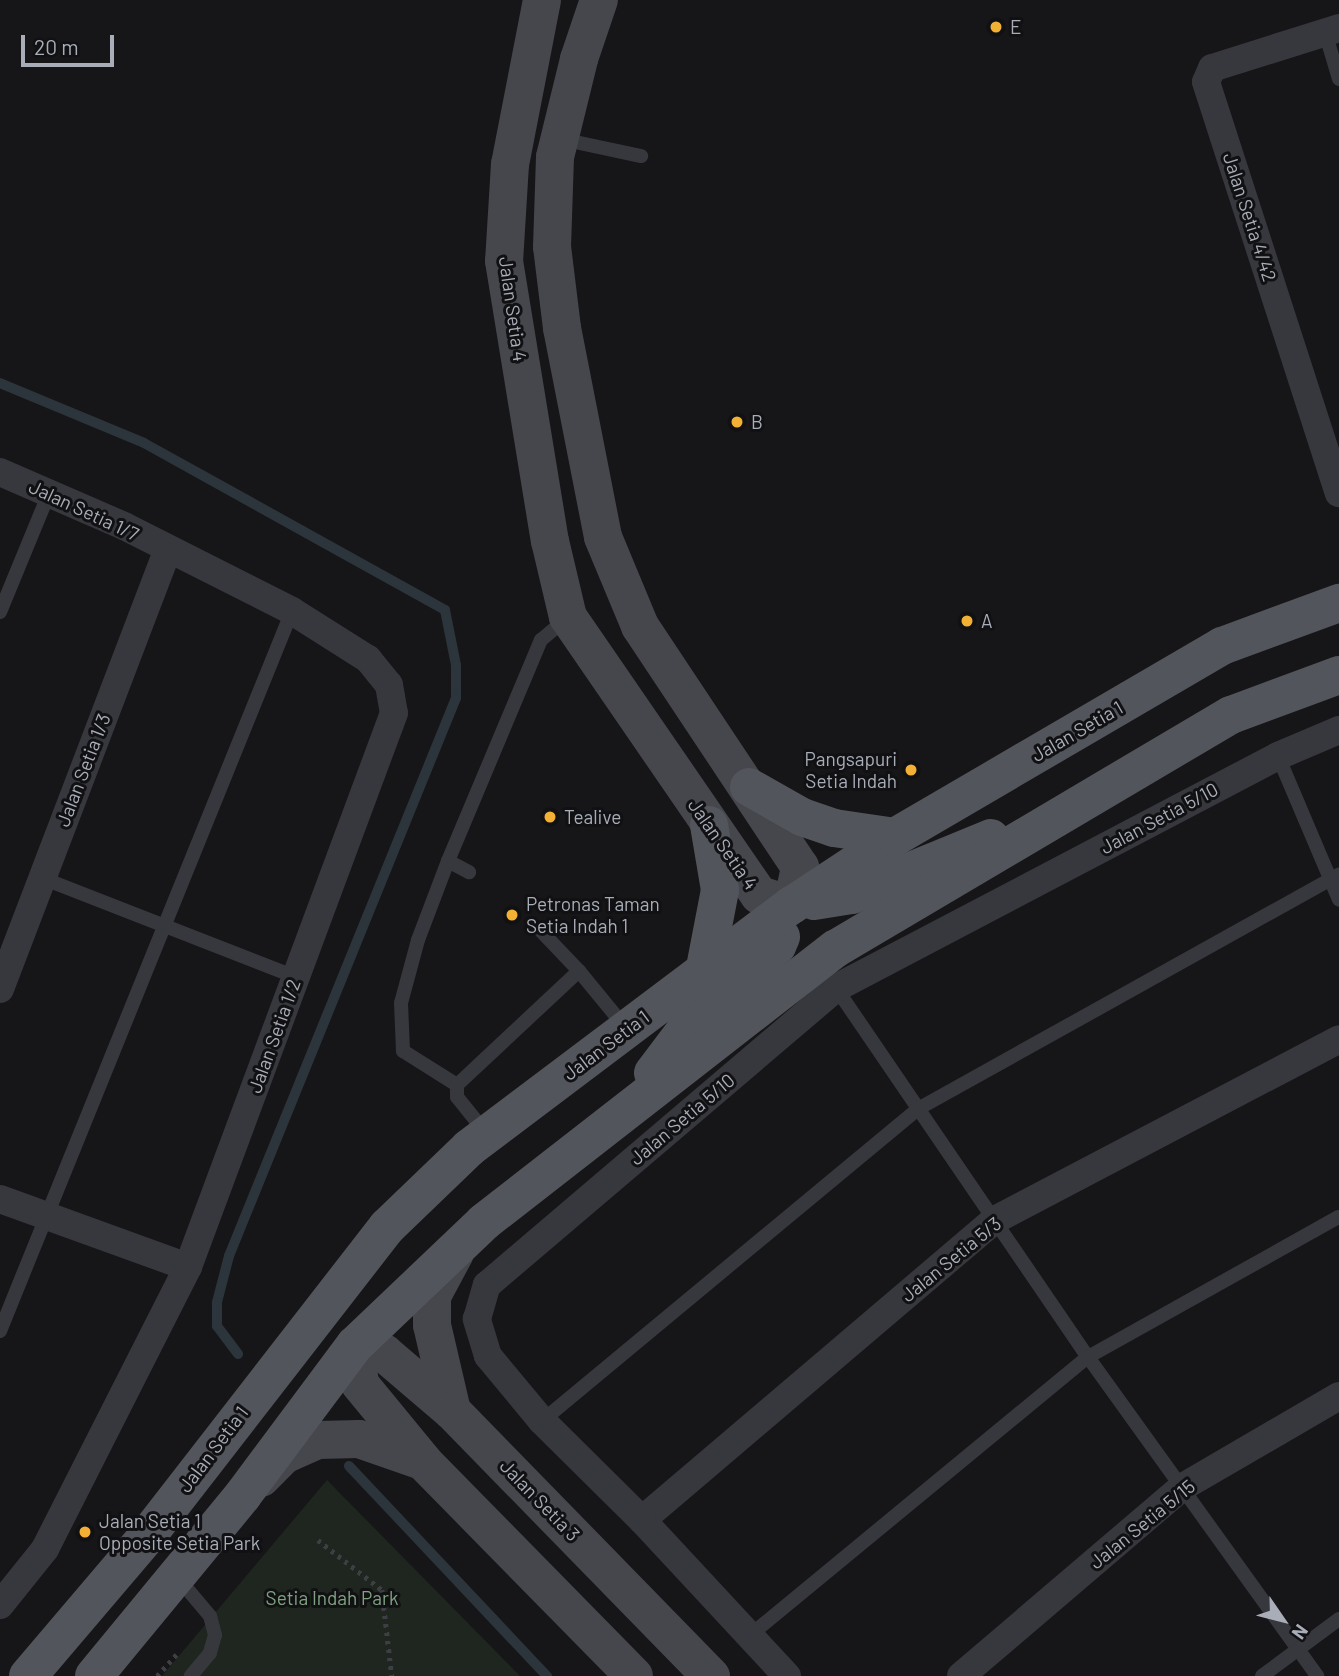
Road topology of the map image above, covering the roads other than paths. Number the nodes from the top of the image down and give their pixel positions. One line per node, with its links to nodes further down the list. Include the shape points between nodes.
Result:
1 (542, 0): 14 (street, Jalan Setia 4, via 510,164 504,261 550,541)
2 (599, 0): 5 (street)
3 (1332, 30): 4 (lane); 9 (street, Jalan Setia 4/42, via 1212,68 1206,82)
4 (1339, 79)
5 (560, 139): 6 (lane); 18 (street, via 552,247 562,328 603,537 640,626)
6 (641, 156)
7 (0, 472): 8 (street, Jalan Setia 1/7)
8 (49, 493): 10 (street, Jalan Setia 1/7); 13 (lane)
9 (1339, 493)
10 (167, 551): 12 (street, Jalan Setia 1/2); 25 (street, Jalan Setia 1/3)
11 (1339, 603): 21 (main road, Jalan Setia 1, via 1222,646)
12 (292, 611): 28 (lane); 32 (street, Jalan Setia 1/2, via 368,659 389,685 394,713)
13 (0, 612)
14 (568, 617): 20 (street, Jalan Setia 4); 22 (lane, via 541,640)
15 (1339, 675): 19 (main road, via 1231,715)
16 (1339, 730): 17 (street, Jalan Setia 5/10)
17 (1278, 756): 24 (lane); 33 (street, Jalan Setia 5/10)
18 (749, 787): 21 (main road, via 802,817 834,828); 27 (street, via 800,867)
19 (1079, 806): 27 (main road, via 932,859 852,895); 39 (main road, via 835,949)
20 (709, 825): 27 (street, Jalan Setia 4, via 759,895); 31 (main road, via 720,890)
21 (895, 837): 27 (main road, Jalan Setia 1)
22 (448, 861): 23 (lane); 37 (lane, via 401,1003 403,1051)
23 (469, 872)
24 (1334, 877): 26 (lane); 38 (lane)
25 (42, 878): 28 (lane); 34 (street, Jalan Setia 1/3)
26 (1339, 900)
27 (792, 905): 31 (main road, Jalan Setia 1); 39 (main road, via 777,946 684,1032)
28 (163, 925): 32 (lane); 42 (lane)
29 (540, 930): 30 (lane)
30 (579, 971): 35 (lane); 37 (lane)
31 (704, 974): 35 (main road, Jalan Setia 1)
32 (296, 977): 46 (street, Jalan Setia 1/2)
33 (836, 988): 38 (lane); 52 (street, Jalan Setia 5/10, via 487,1285 477,1319 488,1356)
34 (0, 989)
35 (627, 1029): 40 (main road, Jalan Setia 1)
36 (1339, 1039): 44 (street, Jalan Setia 5/3)
37 (457, 1085): 40 (lane, via 457,1097)
38 (916, 1110): 44 (lane); 52 (lane)
39 (623, 1113): 45 (main road)
40 (478, 1141): 48 (main road, via 362,1287); 57 (main road, Jalan Setia 1, via 387,1227)
41 (0, 1199): 42 (street)
42 (47, 1216): 46 (street); 47 (lane)
43 (1339, 1217): 49 (lane)
44 (993, 1221): 49 (lane); 56 (street, Jalan Setia 5/3)
45 (460, 1243): 48 (main road); 51 (street, via 432,1296 432,1325)
46 (188, 1267): 59 (street, Jalan Setia 1/2, via 45,1549)
47 (0, 1331)
48 (355, 1345): 51 (street, Jalan Setia 3, via 384,1353); 53 (street, via 360,1384); 55 (main road); 57 (main road, Jalan Setia 3, via 323,1344 294,1366)
49 (1088, 1357): 54 (lane); 61 (lane)
50 (1339, 1396): 54 (street, Jalan Setia 5/15)
51 (453, 1411): 67 (street, Jalan Setia 3)
52 (542, 1421): 56 (street, Jalan Setia 5/10)
53 (424, 1462): 55 (street, via 359,1438 318,1440 284,1455); 66 (street)
54 (1181, 1488): 62 (lane); 69 (street, Jalan Setia 5/15)
55 (243, 1495): 58 (main road)
56 (642, 1520): 61 (street, Jalan Setia 5/10)
57 (148, 1535): 63 (main road, Jalan Setia 1)
58 (175, 1574): 64 (main road); 65 (lane, via 209,1616 215,1635 210,1653)
59 (0, 1605)
60 (1339, 1619): 62 (lane)
61 (748, 1637): 68 (street, Jalan Setia 5/10)
62 (1298, 1649): 70 (lane); 71 (lane)
63 (28, 1676)
64 (94, 1676)
65 (191, 1676)
66 (634, 1676)
67 (711, 1676)
68 (787, 1676)
69 (961, 1676)
70 (1262, 1676)
71 (1317, 1676)

